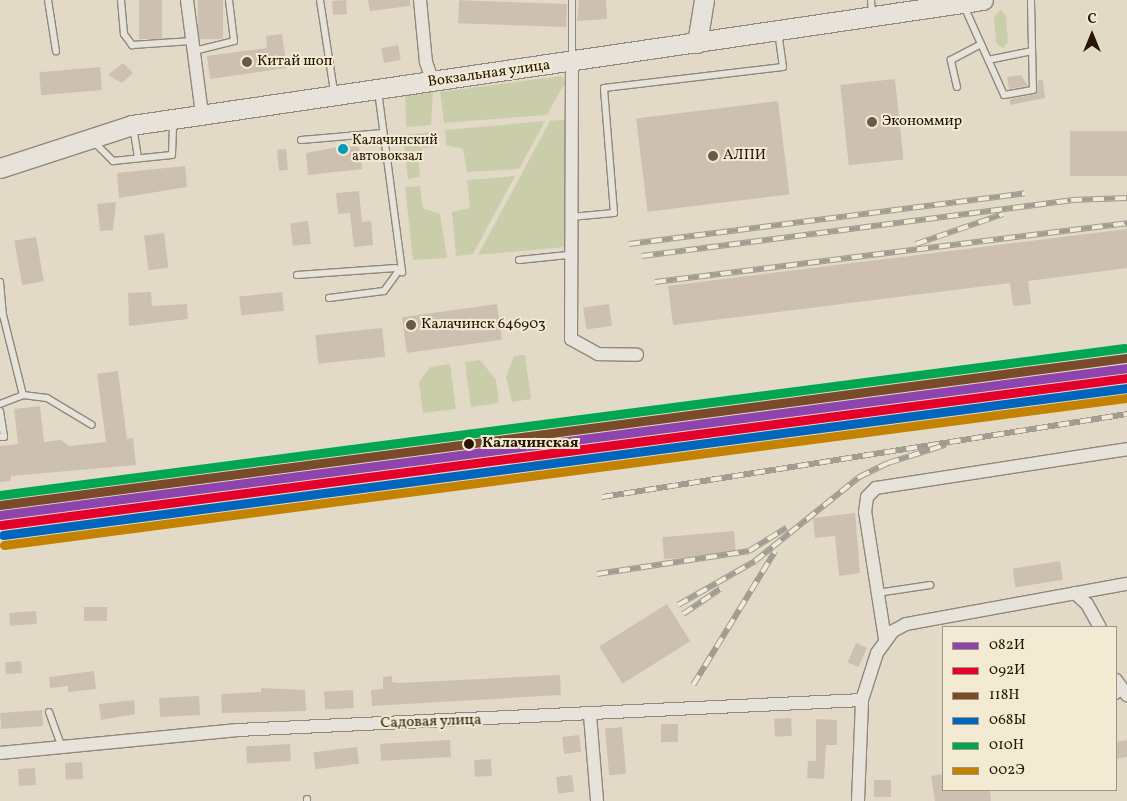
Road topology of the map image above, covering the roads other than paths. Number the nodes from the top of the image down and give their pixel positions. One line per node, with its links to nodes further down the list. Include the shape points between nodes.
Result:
1 (48, 0): 17 (lane)
2 (121, 0): 16 (lane, via 124,34 132,45)
3 (187, 0): 16 (street)
4 (229, 0): 16 (lane, via 234,42)
5 (320, 0): 24 (lane)
6 (420, 0): 21 (street, via 426,62)
7 (572, 0): 20 (lane)
8 (704, 0): 14 (main road)
9 (984, 0): 11 (main road, Вокзальная улица)
10 (1031, 0): 18 (lane)
11 (963, 3): 12 (main road, Вокзальная улица); 15 (lane)
12 (872, 8): 13 (main road, Вокзальная улица)
13 (778, 30): 14 (main road, Вокзальная улица); 33 (lane, via 783,67 604,88 614,213)
14 (697, 43): 20 (main road, Вокзальная улица)
15 (981, 44): 19 (lane); 22 (lane, via 951,60)
16 (193, 46): 25 (street)
17 (56, 51)
18 (1032, 51): 19 (lane); 19 (lane, via 1033,90 1004,95)
19 (988, 60)
20 (572, 62): 21 (main road, Вокзальная улица); 33 (street)
21 (433, 82): 23 (main road, Вокзальная улица)
22 (957, 87)
23 (378, 90): 24 (main road, Вокзальная улица); 28 (lane)
24 (334, 96): 25 (main road, Вокзальная улица)
25 (202, 114): 26 (main road, Вокзальная улица)
26 (173, 118): 27 (main road, Вокзальная улица); 31 (lane, via 172,155)
27 (132, 125): 29 (main road, Вокзальная улица); 31 (lane)
28 (384, 133): 30 (lane); 36 (lane, via 402,272)
29 (88, 136): 31 (lane, via 112,161); 32 (main road, Вокзальная улица)
30 (301, 140)
31 (138, 159)
32 (0, 168)
33 (569, 217): 34 (street)
34 (568, 255): 35 (lane); 40 (street, via 571,339 598,354)
35 (519, 260)
36 (396, 268): 37 (lane); 39 (lane, via 384,291)
37 (297, 275)
38 (0, 282): 41 (lane, via 3,315)
39 (329, 298)
40 (637, 355)
41 (23, 395): 42 (lane); 44 (lane, via 47,398)
42 (0, 404)
43 (0, 411): 45 (lane, via 4,437)
44 (92, 425)
45 (0, 437)
46 (1127, 449): 49 (street, via 876,488 867,497 865,512)
47 (930, 584): 49 (lane)
48 (1127, 584): 50 (street)
49 (877, 593): 52 (street)
50 (1075, 593): 51 (street, via 1088,604); 52 (street, via 906,624)
51 (1099, 626)
52 (885, 638): 53 (street)
53 (862, 700): 55 (street, Садовая улица); 59 (street)
54 (49, 712): 56 (lane)
55 (590, 715): 56 (street, Садовая улица, via 238,730); 58 (street)
56 (62, 747): 57 (street, Садовая улица)
57 (0, 753)
58 (597, 801)
59 (858, 801)

